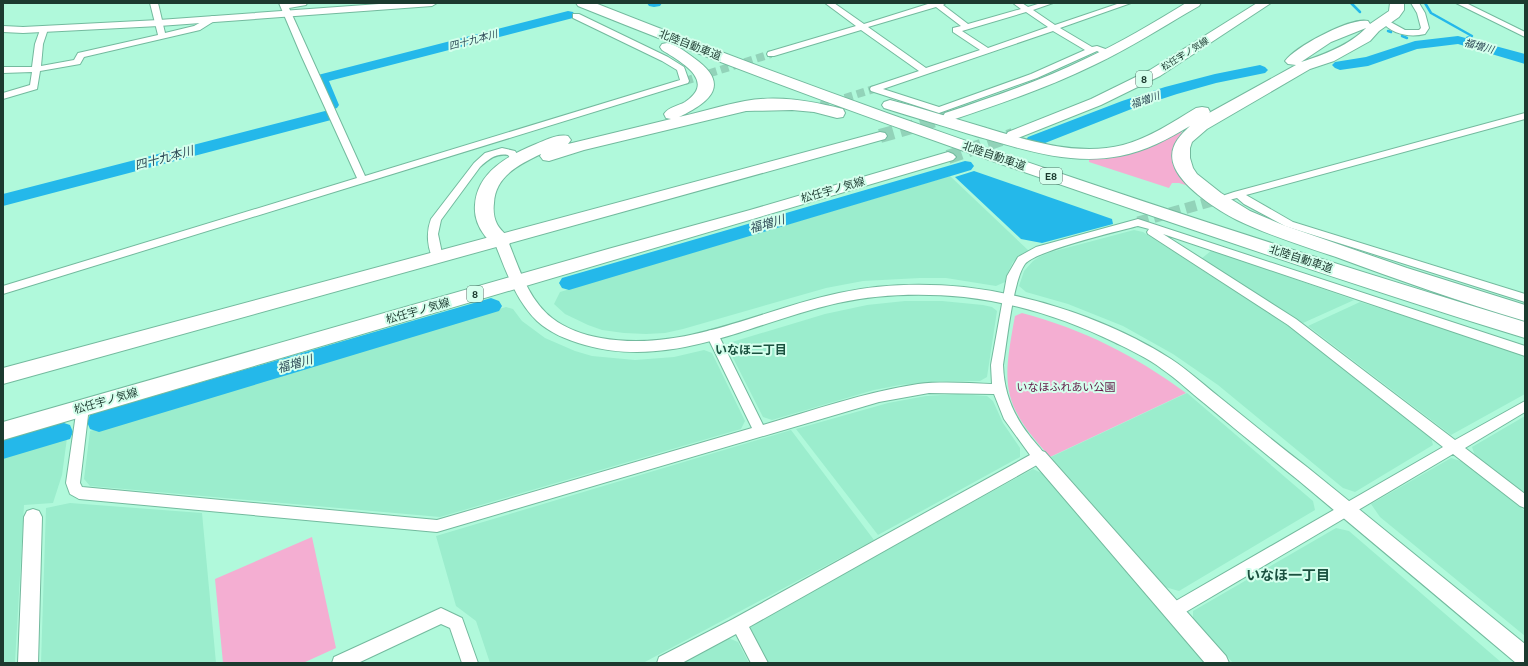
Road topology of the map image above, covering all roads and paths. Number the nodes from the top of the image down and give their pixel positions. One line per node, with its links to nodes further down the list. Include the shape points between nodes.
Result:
1 (154, 3): 22 (street)
2 (303, 3): 19 (street)
3 (432, 3): 16 (street)
4 (605, 3): 38 (highway, 北陸自動車道 / E8)
5 (830, 3): 24 (street)
6 (938, 3): 24 (street); 25 (street)
7 (1017, 3): 20 (street)
8 (1050, 3): 20 (street)
9 (1127, 3): 26 (street)
10 (1195, 3): 33 (main road)
11 (1265, 3): 44 (main road, 松任宇ノ気線 / 8, via 1155,73 1096,102)
12 (1386, 3): 23 (highway)
13 (1397, 3): 23 (highway, via 1397,10)
14 (1415, 3): 23 (street, via 1425,28 1422,32 1413,33)
15 (1460, 3): 29 (street)
16 (420, 4): 17 (street)
17 (355, 6): 19 (street)
18 (578, 7): 43 (highway, via 666,46 703,72 706,78 705,91); 49 (street, via 681,69 685,81); 50 (highway, 北陸自動車道 / E8)
19 (285, 8): 21 (street); 49 (street)
20 (1027, 10): 25 (street); 26 (street)
21 (215, 18): 22 (street); 30 (street, via 197,28)
22 (159, 23): 28 (street); 30 (street)
23 (1374, 24): 35 (highway, via 1365,38 1329,58)
24 (861, 26): 34 (street); 39 (street)
25 (967, 27): 32 (street, via 956,30)
26 (1054, 28): 31 (street); 32 (street)
27 (3, 29): 28 (street)
28 (44, 29): 36 (street)
29 (1525, 34)
30 (162, 36): 36 (street, via 81,55 78,62)
31 (1092, 50): 33 (street, via 1097,48); 39 (street, via 1034,76 939,110 874,89)
32 (987, 51): 39 (street)
33 (1108, 53): 41 (main road, via 1039,85)
34 (771, 54)
35 (1299, 63): 38 (highway, via 1148,142 1119,151 1088,154 1056,151 1013,141); 58 (highway, via 1192,132 1181,148 1184,168 1191,178 1227,206 1294,236)
36 (35, 68): 37 (street); 40 (street, via 34,87)
37 (3, 70)
38 (780, 70): 59 (highway, 北陸自動車道 / E8, via 1139,195)
39 (926, 72)
40 (3, 96)
41 (950, 116)
42 (1525, 116): 57 (street, via 1233,196 1289,224)
43 (677, 118): 46 (highway, via 654,132 584,150); 50 (highway, via 778,103 809,106)
44 (1013, 135)
45 (880, 136): 52 (main road)
46 (546, 152): 48 (highway); 52 (highway, via 513,174 500,191 498,200 502,222)
47 (948, 157): 54 (main road, 松任宇ノ気線 / 8)
48 (516, 160): 52 (highway, via 496,176 485,193 488,226); 53 (street, via 512,153 499,151 484,157 477,165 432,228)
49 (362, 179): 55 (street)
50 (1097, 191): 60 (highway, 北陸自動車道 / E8)
51 (1138, 222): 56 (street, via 1048,247 1022,260 1013,276); 62 (street); 69 (street, via 1292,322)
52 (501, 241): 53 (main road); 54 (street)
53 (438, 258): 63 (main road)
54 (518, 281): 61 (street, via 544,320 578,338 607,345 639,347 670,345); 66 (main road, 松任宇ノ気線 / 8)
55 (3, 290)
56 (1008, 298): 61 (street, via 953,290 875,292 822,302); 64 (street, via 997,365); 72 (street, via 1093,325 1143,349 1167,364)
57 (1525, 298)
58 (1525, 313)
59 (1525, 317)
60 (1525, 330)
61 (712, 334): 68 (street)
62 (1525, 351)
63 (3, 376)
64 (998, 389): 68 (street, via 945,388 897,393); 70 (street, via 1002,404 1016,429)
65 (1525, 406): 69 (street)
66 (83, 407): 67 (main road, 松任宇ノ気線 / 8); 68 (street, via 73,483 79,493 437,526)
67 (3, 430)
68 (760, 431)
69 (1453, 446): 71 (street); 72 (street)
70 (1039, 457): 74 (street); 75 (street)
71 (1525, 502)
72 (1346, 509): 74 (street); 76 (street)
73 (33, 517): 77 (street)
74 (1173, 610): 82 (street)
75 (739, 624): 80 (street); 81 (street)
76 (1525, 657)
77 (28, 663)
78 (340, 663): 79 (street, via 441,616 456,623)
79 (470, 663)
80 (665, 663)
81 (760, 663)
82 (1219, 663)

